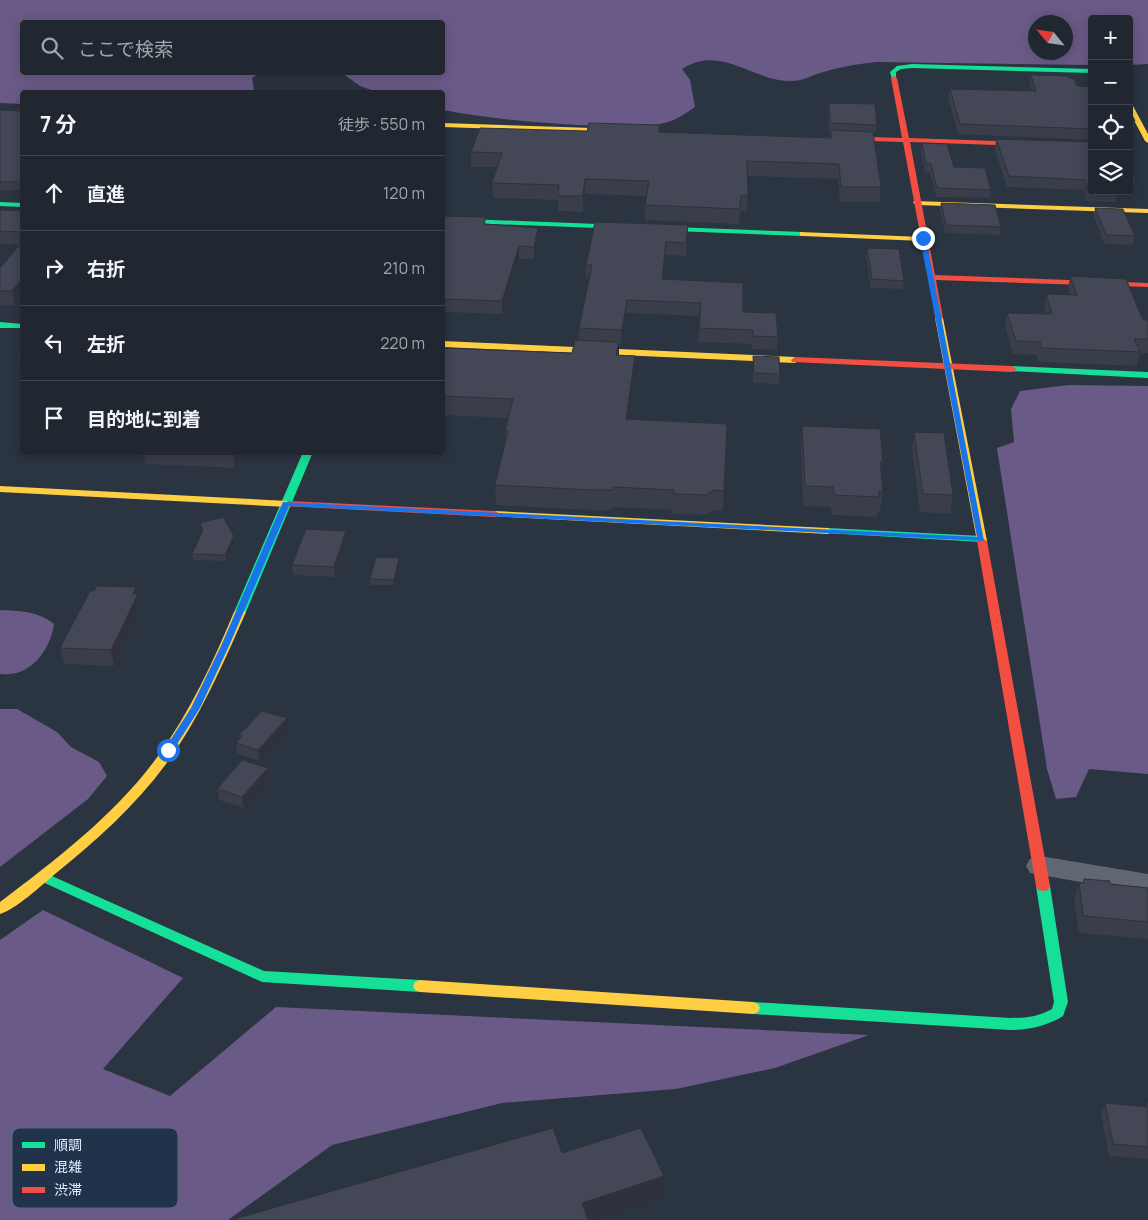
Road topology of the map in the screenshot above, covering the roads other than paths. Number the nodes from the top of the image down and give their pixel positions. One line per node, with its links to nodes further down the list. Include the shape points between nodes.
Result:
1 (1088, 71): 6 (street, via 899,67 894,69 893,75)
2 (1129, 105): 8 (street)
3 (446, 126): 4 (street)
4 (637, 132)
5 (826, 137): 6 (street)
6 (905, 140): 7 (street); 9 (street)
7 (1088, 146)
8 (1145, 146)
9 (917, 203): 12 (street); 14 (street)
10 (0, 204): 11 (street)
11 (20, 205)
12 (1148, 211)
13 (445, 220): 14 (street)
14 (923, 238): 15 (street)
15 (931, 277): 16 (street); 20 (street)
16 (1148, 285)
17 (0, 326): 18 (street)
18 (20, 326)
19 (445, 344): 20 (street)
20 (949, 366): 21 (street); 25 (street)
21 (1148, 375)
22 (307, 455): 24 (street)
23 (0, 489): 24 (street)
24 (286, 504): 25 (street); 27 (street, via 225,646 190,717 145,780 101,826)
25 (982, 539): 26 (street)
26 (1040, 866): 27 (street, via 1061,1002 1058,1012 1027,1025 262,976); 28 (street)
27 (43, 877): 29 (street)
28 (1148, 884)
29 (0, 909)

